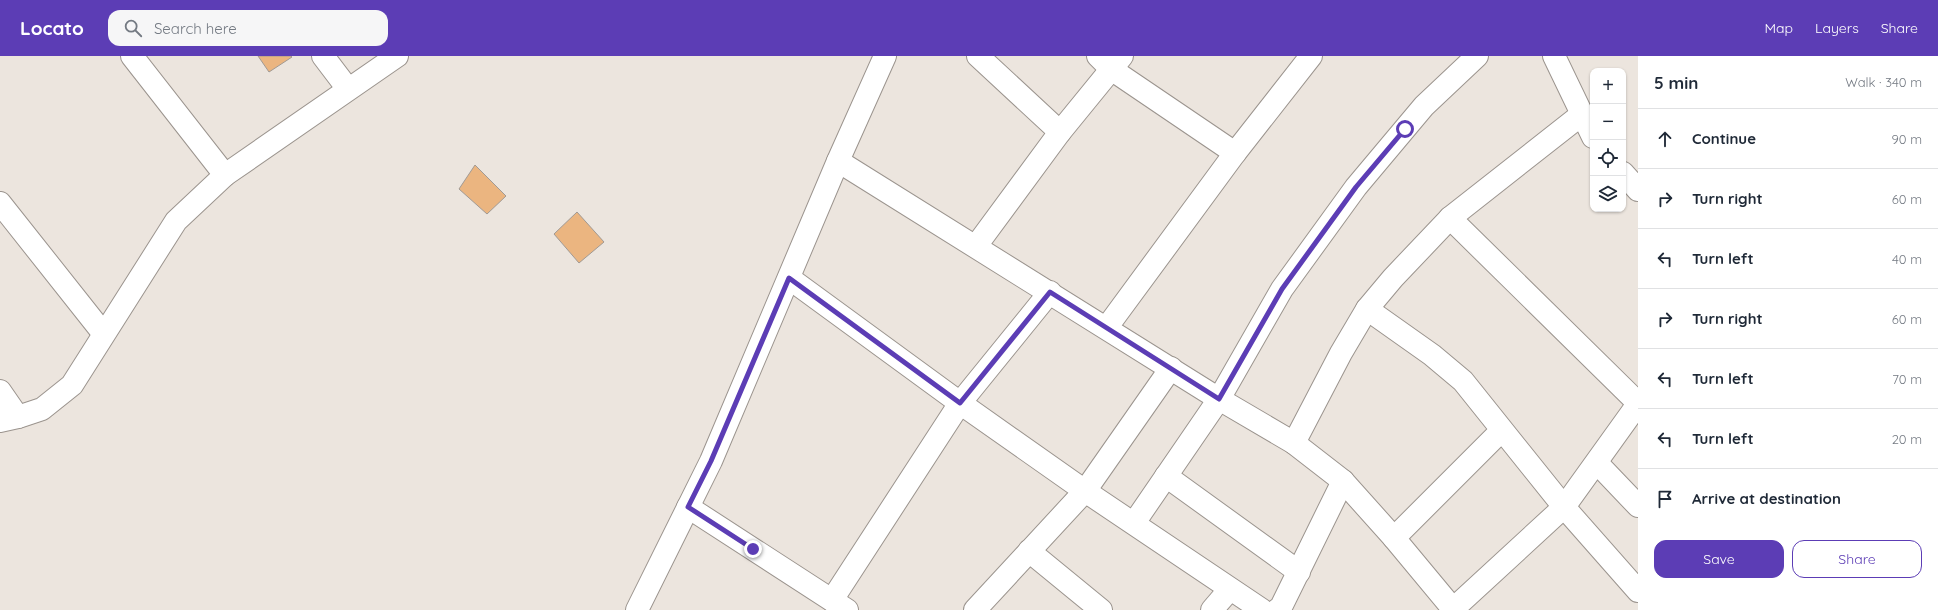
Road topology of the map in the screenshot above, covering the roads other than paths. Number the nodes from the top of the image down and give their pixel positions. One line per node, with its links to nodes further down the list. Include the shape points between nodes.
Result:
1 (132, 56): 16 (street)
2 (323, 56): 10 (street)
3 (397, 56): 10 (street)
4 (885, 56): 15 (street)
5 (978, 56): 13 (street)
6 (1311, 56): 14 (street)
7 (1477, 56): 29 (street, via 1424,106 1356,187 1282,289)
8 (1554, 56): 11 (street)
9 (1110, 60): 13 (street); 14 (street)
10 (348, 89): 16 (street)
11 (1581, 115): 12 (street); 20 (street)
12 (1590, 131)
13 (1060, 132): 21 (street)
14 (1235, 153): 25 (street)
15 (838, 161): 21 (street); 22 (street)
16 (224, 175): 26 (street, via 176,221)
17 (1626, 176): 18 (street)
18 (1638, 190)
19 (0, 203): 26 (street)
20 (1450, 218): 24 (street); 31 (street)
21 (976, 246): 23 (street)
22 (789, 278): 30 (street); 40 (street, via 711,461)
23 (1050, 292): 25 (street); 30 (street)
24 (1367, 309): 33 (street, via 1432,355 1463,381); 34 (street, via 1341,352)
25 (1107, 327): 27 (street)
26 (103, 333): 32 (street, via 72,385 42,408)
27 (1171, 368): 29 (street); 38 (street)
28 (0, 390): 32 (street)
29 (1219, 399): 34 (street); 36 (street)
30 (960, 403): 38 (street); 48 (street)
31 (1638, 404): 35 (street)
32 (9, 419)
33 (1501, 431): 41 (street); 43 (street)
34 (1294, 443): 37 (street)
35 (1597, 463): 39 (street); 41 (street)
36 (1166, 476): 42 (street); 45 (street)
37 (1343, 481): 43 (street); 45 (street)
38 (1085, 491): 42 (street); 44 (street)
39 (1638, 506)
40 (688, 507): 48 (street); 49 (street)
41 (1564, 507): 47 (street); 55 (street)
42 (1134, 523): 46 (street)
43 (1394, 538): 55 (street)
44 (1029, 551): 50 (street); 51 (street)
45 (1299, 572): 54 (street)
46 (1230, 589): 52 (street); 53 (street)
47 (1638, 591)
48 (839, 605)
49 (637, 610)
50 (975, 610)
51 (1101, 610)
52 (1212, 610)
53 (1262, 610)
54 (1277, 610)
55 (1452, 610)

